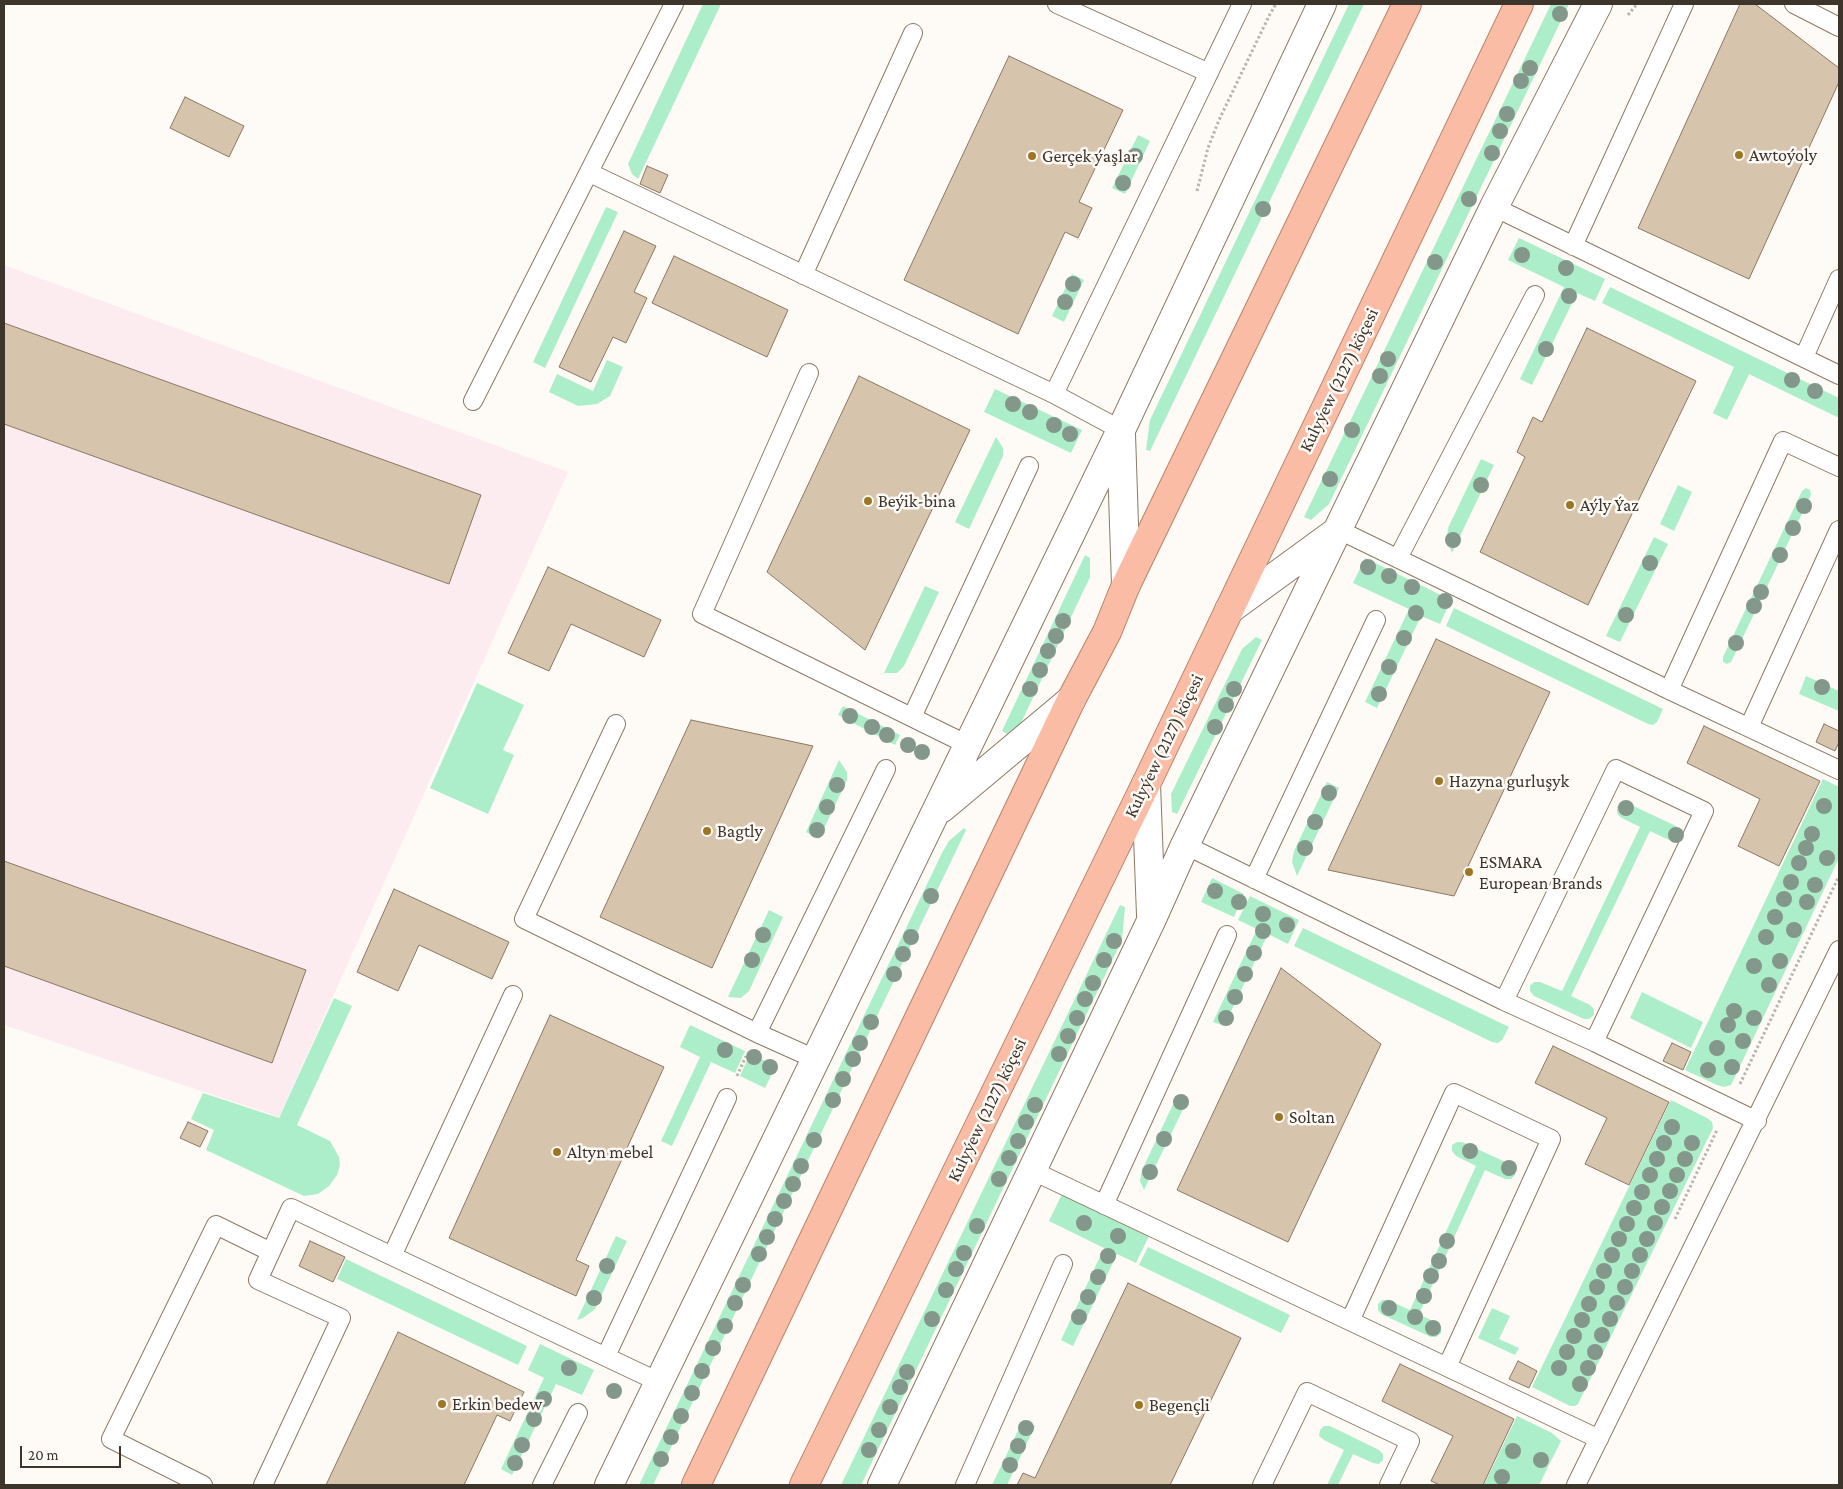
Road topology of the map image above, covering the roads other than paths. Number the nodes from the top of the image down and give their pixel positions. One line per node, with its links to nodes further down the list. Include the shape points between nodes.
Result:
1 (674, 4): 13 (lane)
2 (1057, 4): 12 (lane)
3 (1242, 4): 12 (lane)
4 (1322, 4): 24 (street)
5 (1408, 4): 30 (highway)
6 (1519, 4): 31 (highway, Kulyýew (2127) köçesi)
7 (1598, 4): 14 (street)
8 (1684, 4): 15 (lane)
9 (1794, 4): 10 (lane)
10 (1839, 26)
11 (913, 33): 16 (lane)
12 (1209, 73): 22 (lane)
13 (590, 173): 16 (lane); 23 (lane)
14 (1494, 207): 15 (lane); 27 (street)
15 (1573, 246): 19 (lane)
16 (803, 275): 22 (lane)
17 (1839, 279): 19 (lane)
18 (1535, 295): 29 (lane)
19 (1804, 357): 21 (lane)
20 (809, 373): 35 (lane, via 702,614)
21 (1839, 374)
22 (1054, 394): 24 (lane)
23 (473, 401)
24 (1121, 430): 30 (street); 38 (street)
25 (1029, 466): 35 (lane)
26 (1839, 467): 33 (lane, via 1783,441)
27 (1339, 530): 29 (lane); 31 (street); 43 (street)
28 (1839, 530): 37 (lane)
29 (1398, 558): 33 (lane)
30 (1126, 585): 34 (highway, via 1107,632)
31 (1229, 610): 41 (highway, Kulyýew (2127) köçesi)
32 (1376, 620): 44 (lane)
33 (1668, 690): 37 (lane)
34 (1071, 700): 42 (street); 70 (highway)
35 (912, 717): 38 (lane)
36 (616, 724): 50 (lane, via 524,919)
37 (1749, 727): 40 (lane)
38 (968, 744): 42 (street)
39 (886, 769): 50 (lane)
40 (1839, 770)
41 (1146, 784): 45 (street); 71 (highway, Kulyýew (2127) köçesi)
42 (936, 814): 52 (street)
43 (1185, 845): 44 (lane); 45 (street)
44 (1254, 879): 49 (lane)
45 (1151, 921): 55 (street)
46 (1227, 935): 56 (lane)
47 (1839, 950): 54 (lane)
48 (513, 995): 58 (lane)
49 (1504, 1001): 51 (lane); 51 (lane, via 1616,769 1704,812)
50 (757, 1033): 52 (lane)
51 (1594, 1042): 54 (lane)
52 (815, 1059): 63 (street)
53 (727, 1098): 61 (lane)
54 (1757, 1121): 65 (lane)
55 (1031, 1170): 56 (lane); 72 (street)
56 (1104, 1205): 60 (lane)
57 (271, 1252): 58 (lane, via 291,1208); 66 (lane, via 216,1226 111,1440); 67 (lane, via 258,1280 341,1318)
58 (392, 1256): 61 (lane)
59 (1064, 1264): 73 (lane)
60 (1350, 1321): 62 (lane); 62 (lane, via 1454,1093 1551,1139)
61 (606, 1356): 63 (lane)
62 (1447, 1367): 65 (lane)
63 (659, 1382): 69 (street)
64 (578, 1413): 68 (lane)
65 (1599, 1439): 76 (lane)
66 (203, 1485)
67 (263, 1485)
68 (542, 1485)
69 (609, 1485)
70 (696, 1485)
71 (804, 1485)
72 (882, 1485)
73 (965, 1485)
74 (1262, 1485): 75 (lane, via 1307,1392 1410,1441)
75 (1389, 1485)
76 (1576, 1485)

